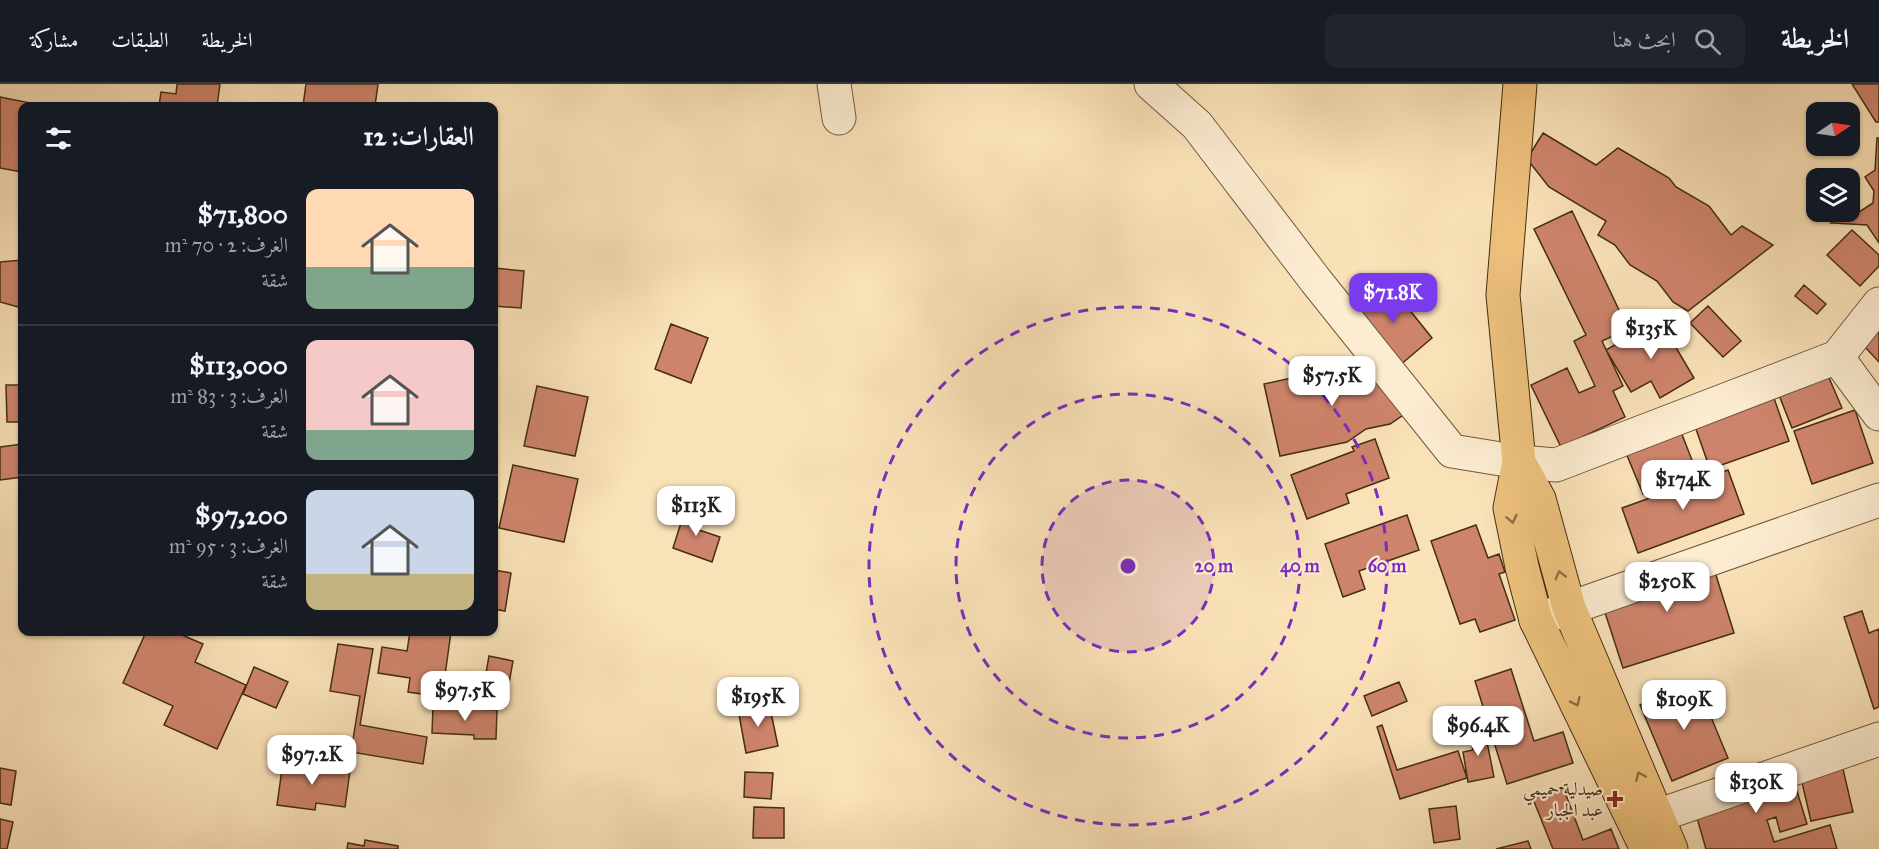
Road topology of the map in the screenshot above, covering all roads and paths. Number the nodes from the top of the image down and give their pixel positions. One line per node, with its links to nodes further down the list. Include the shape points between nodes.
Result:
1 (834, 84): 4 (street)
2 (1151, 84): 8 (street, via 1197,125 1452,451)
3 (1520, 84): 8 (main road, via 1503,295)
4 (839, 118)
5 (1879, 304): 6 (street)
6 (1837, 357): 7 (street); 8 (street, via 1556,465)
7 (1879, 414)
8 (1519, 462): 10 (main road, one-way to 8, via 1539,499); 11 (main road, one-way to 11, via 1510,508)
9 (1879, 500): 10 (street)
10 (1569, 608): 11 (street); 13 (main road, one-way to 10)
11 (1536, 621): 14 (main road, one-way to 14)
12 (1879, 739): 13 (street)
13 (1657, 816): 15 (main road)
14 (1647, 849)
15 (1671, 849)

